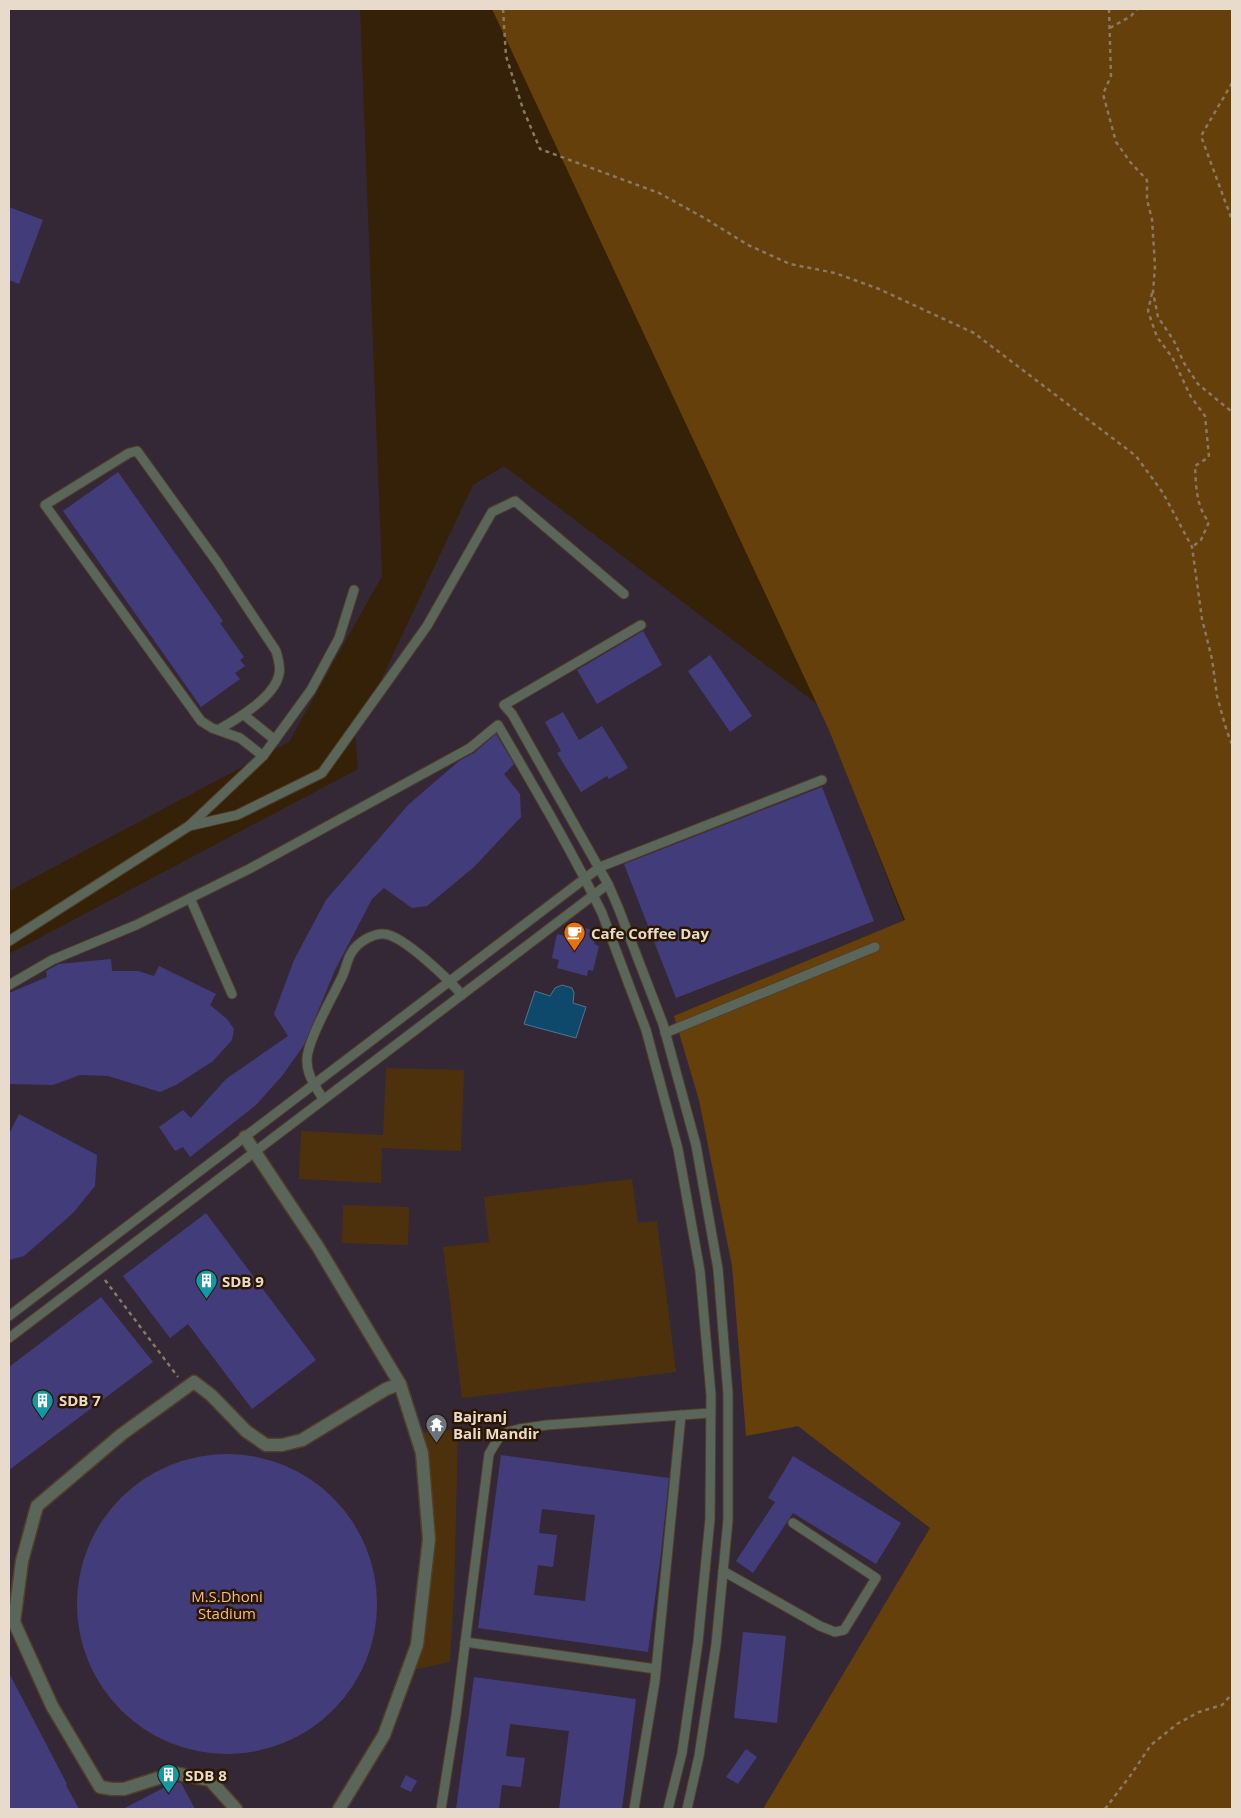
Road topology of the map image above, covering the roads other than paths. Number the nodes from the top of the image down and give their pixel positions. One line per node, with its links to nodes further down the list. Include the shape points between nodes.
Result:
1 (354, 590): 6 (lane, via 339,638 311,690)
2 (624, 594): 9 (lane, via 515,501 492,512 426,626 322,773 237,815)
3 (641, 625): 10 (lane, via 504,705)
4 (244, 715): 5 (lane); 5 (lane, via 272,689 279,676 276,650 137,451 129,453 45,504 201,720); 6 (lane)
5 (218, 730): 7 (lane, via 240,738)
6 (275, 740): 7 (lane)
7 (263, 756): 9 (lane)
8 (822, 780): 10 (lane)
9 (189, 826): 15 (lane)
10 (600, 868): 11 (lane); 12 (lane)
11 (585, 879): 13 (lane); 14 (lane, via 498,725 470,748); 17 (lane)
12 (608, 884): 13 (lane); 21 (lane)
13 (593, 895): 20 (lane); 29 (lane, via 646,1030 678,1150 700,1271)
14 (190, 898): 18 (lane, via 52,960); 19 (lane)
15 (9, 941)
16 (875, 947): 21 (lane)
17 (450, 981): 20 (lane); 22 (lane); 22 (lane, via 390,934 378,934 364,940 351,952 308,1050 309,1075)
18 (9, 985)
19 (232, 994)
20 (462, 995): 23 (lane)
21 (665, 1033): 32 (lane, via 696,1145 718,1269 728,1394 728,1520)
22 (314, 1084): 23 (lane); 24 (lane)
23 (323, 1100): 25 (lane)
24 (245, 1137): 25 (street); 26 (lane)
25 (255, 1152): 27 (lane); 28 (street, via 318,1246)
26 (9, 1316)
27 (9, 1338)
28 (400, 1384): 35 (street, via 386,1389 302,1440 266,1445 194,1382 122,1434 36,1506 22,1561 14,1622 52,1706 100,1787 124,1789 174,1773 210,1780); 36 (street, via 422,1453 429,1539 417,1645 384,1735)
29 (710, 1413): 30 (lane); 39 (lane, via 710,1519 698,1642 682,1753)
30 (681, 1416): 33 (lane, via 547,1425 508,1432 498,1439 489,1454); 34 (lane)
31 (793, 1523): 32 (lane, via 876,1578 844,1630 835,1632 820,1626)
32 (723, 1571): 40 (lane, via 700,1756)
33 (465, 1642): 34 (lane); 37 (lane)
34 (656, 1669): 38 (lane)
35 (236, 1809)
36 (339, 1809)
37 (441, 1809)
38 (634, 1809)
39 (668, 1809)
40 (687, 1809)

